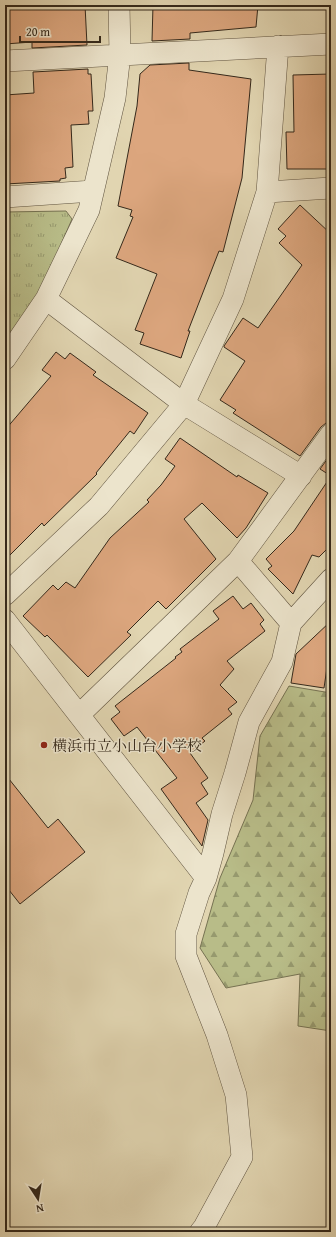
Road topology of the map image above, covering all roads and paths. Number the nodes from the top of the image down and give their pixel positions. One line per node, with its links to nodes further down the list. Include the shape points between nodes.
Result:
1 (119, 5): 4 (street)
2 (331, 44): 3 (street)
3 (278, 46): 4 (street); 8 (street)
4 (120, 54): 5 (street); 7 (street, via 115,98)
5 (5, 61)
6 (331, 188): 8 (street)
7 (93, 191): 9 (street); 10 (street, via 89,210)
8 (267, 192): 12 (street, via 233,299)
9 (5, 197)
10 (46, 299): 11 (street); 12 (street)
11 (5, 359)
12 (184, 404): 14 (street); 17 (street, via 99,506)
13 (331, 434): 14 (street)
14 (301, 476): 15 (street)
15 (238, 561): 19 (street); 20 (street)
16 (331, 579): 19 (street)
17 (5, 595)
18 (5, 620): 20 (street)
19 (291, 623): 21 (street, via 282,662 249,722)
20 (79, 715): 21 (street)
21 (206, 878): 22 (street, via 186,934 186,956 217,1034 236,1096 242,1157)
22 (200, 1232)

